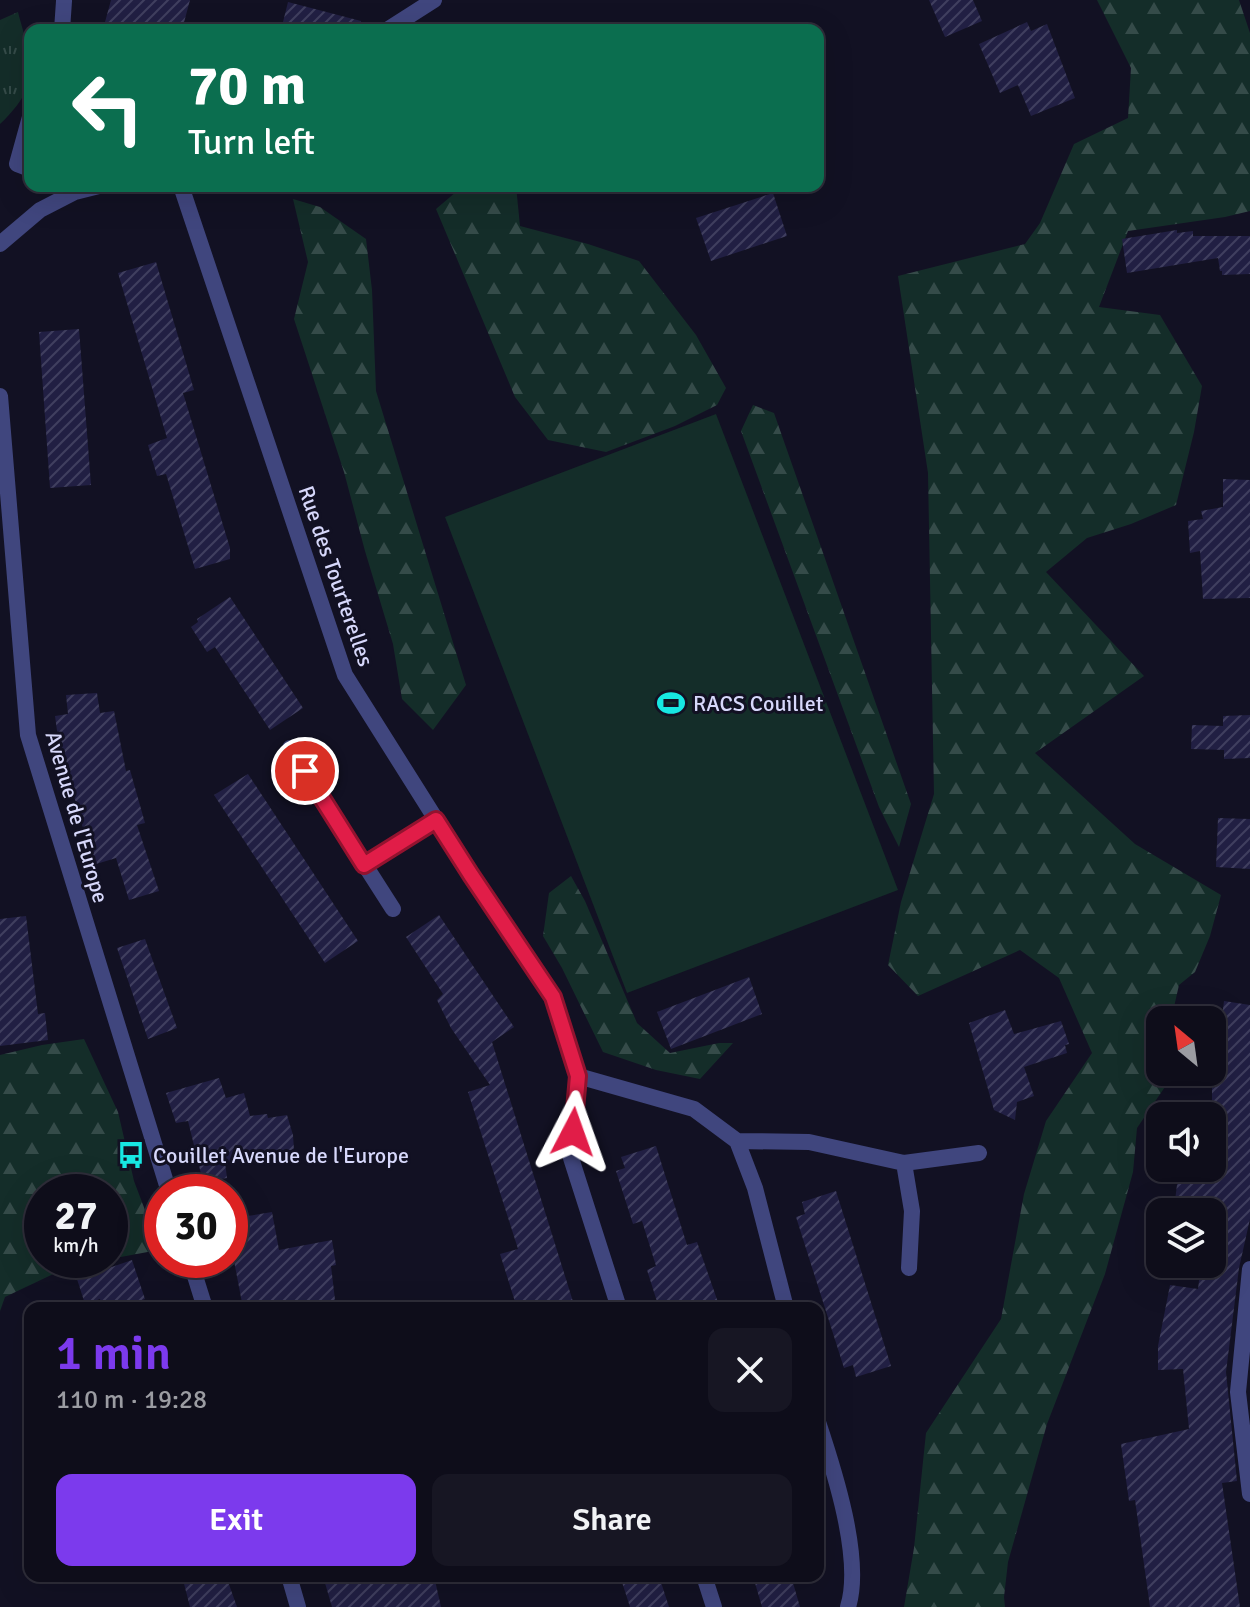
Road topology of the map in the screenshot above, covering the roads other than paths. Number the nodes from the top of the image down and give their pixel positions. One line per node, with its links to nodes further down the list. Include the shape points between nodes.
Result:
1 (434, 0): 4 (street)
2 (64, 1): 3 (street)
3 (62, 24)
4 (396, 24)
5 (24, 139): 6 (street, via 17,164)
6 (24, 167)
7 (65, 192): 9 (street)
8 (183, 192): 12 (street, Rue des Tourterelles, via 345,675)
9 (0, 244)
10 (0, 396): 19 (street, Avenue de l'Europe, via 28,735)
11 (290, 748): 13 (street)
12 (436, 820): 13 (street); 15 (street, Rue des Tourterelles, via 553,997)
13 (364, 865): 14 (street)
14 (393, 909)
15 (578, 1076): 16 (street, via 694,1109); 24 (street, Rue des Tourterelles, via 571,1158)
16 (737, 1141): 18 (street, via 809,1142); 25 (street)
17 (979, 1153): 18 (street)
18 (904, 1163): 20 (street, via 912,1211)
19 (163, 1174)
20 (909, 1268)
21 (1250, 1269): 27 (street, via 1238,1392)
22 (196, 1278): 23 (street)
23 (203, 1302)
24 (617, 1302)
25 (784, 1302)
26 (824, 1444): 32 (street, via 852,1549)
27 (1250, 1494)
28 (291, 1582): 30 (street)
29 (706, 1582): 31 (street)
30 (298, 1607)
31 (714, 1607)
32 (848, 1607)

